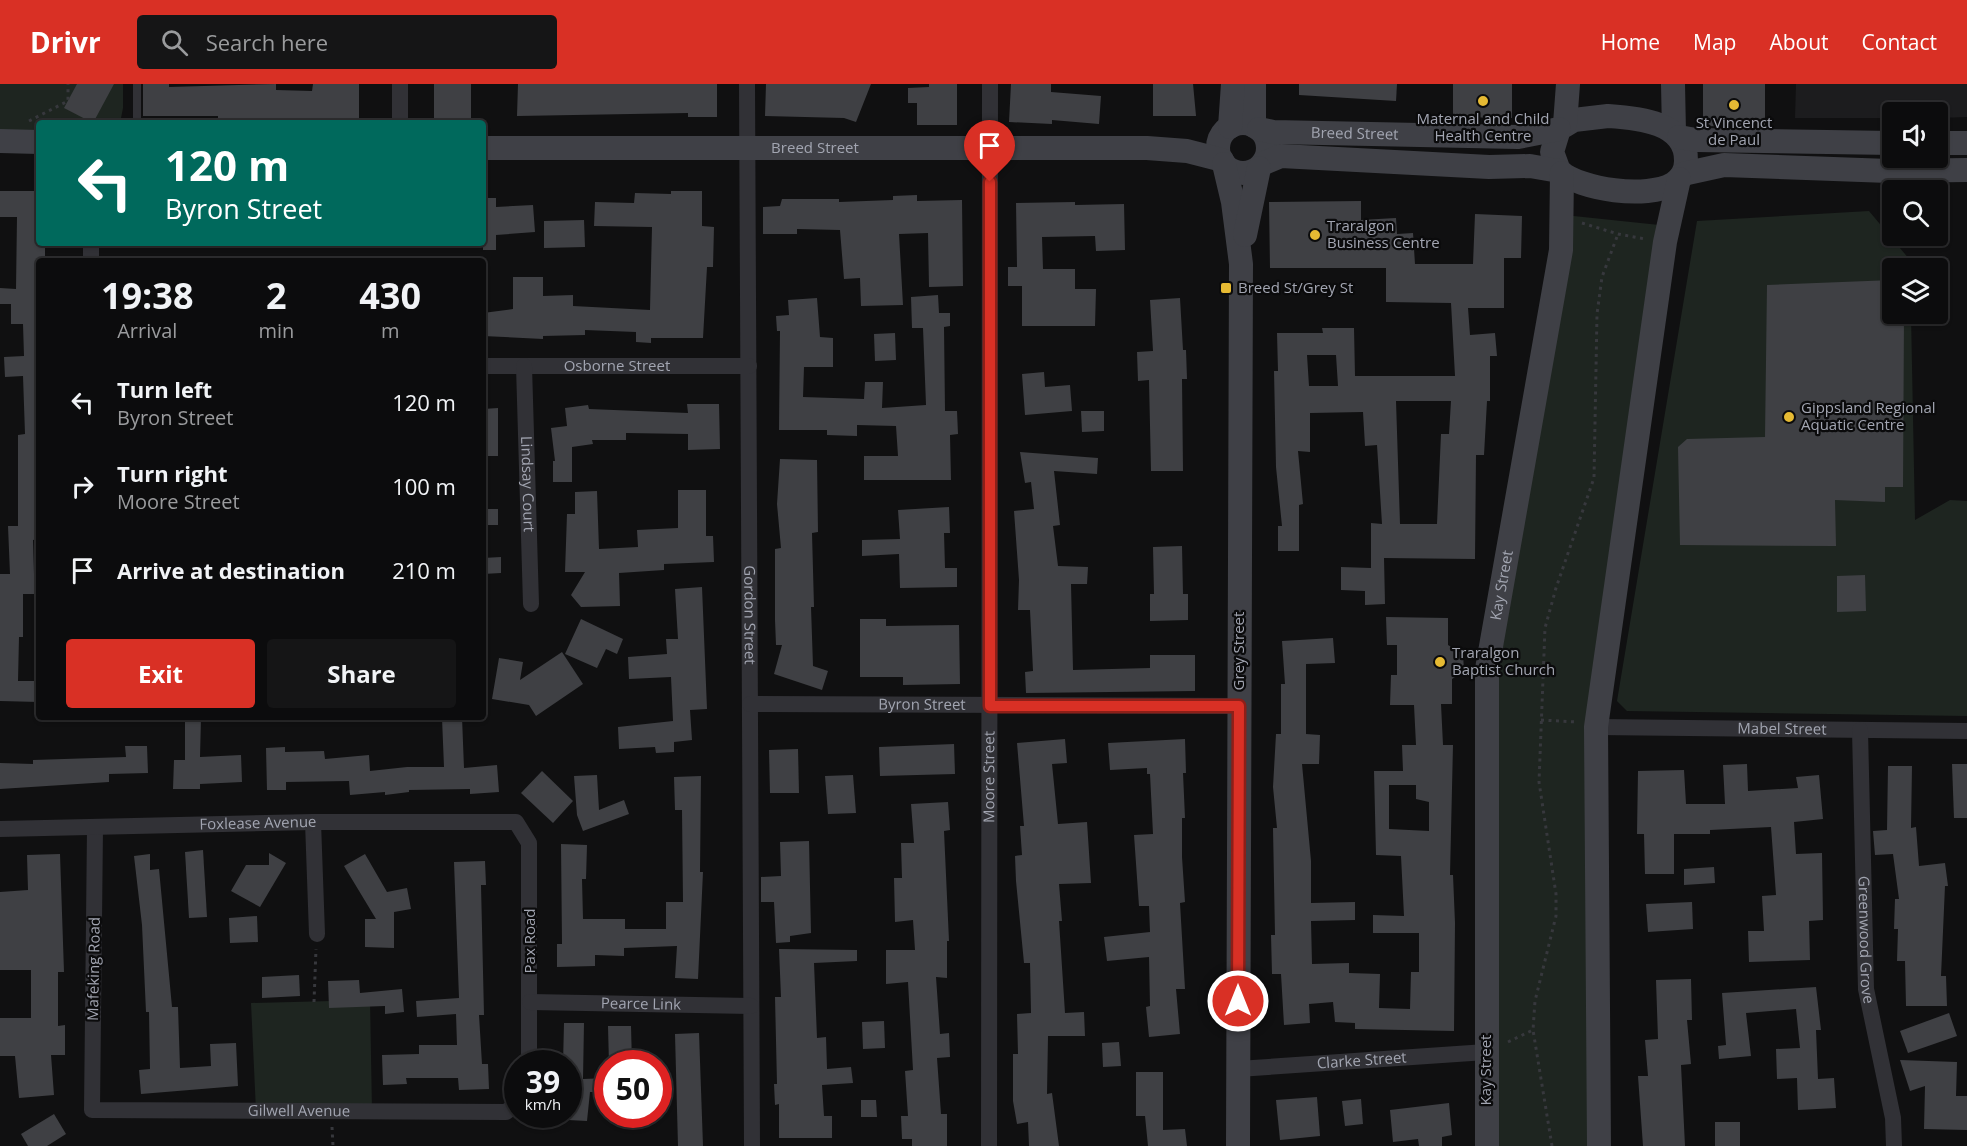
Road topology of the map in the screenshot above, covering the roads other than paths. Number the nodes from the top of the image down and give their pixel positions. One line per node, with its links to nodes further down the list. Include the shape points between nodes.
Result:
1 (137, 84): 9 (lane)
2 (400, 84): 10 (street)
3 (747, 84): 23 (street, Gordon Street)
4 (990, 84): 22 (street, Moore Street)
5 (1233, 84): 13 (street)
6 (1254, 84): 12 (street)
7 (1568, 84): 11 (street)
8 (1673, 84): 15 (street)
9 (137, 120)
10 (400, 120)
11 (1562, 126): 12 (street, Breed Street, via 1518,137 1273,132); 15 (street, Breed Street, via 1608,116 1648,122); 27 (street, Kay Street, via 1552,152)
12 (1256, 127): 13 (street, via 1246,123); 25 (street, via 1266,138 1268,151)
13 (1227, 130): 21 (street, Breed Street); 24 (street, via 1219,151)
14 (34, 132): 16 (street)
15 (1677, 134): 17 (street, via 1696,140); 28 (street, via 1686,158)
16 (0, 141)
17 (1882, 142)
18 (1948, 143): 19 (street)
19 (1967, 143)
20 (486, 148): 23 (street, Breed Street)
21 (1147, 148): 22 (street, Breed Street); 24 (street, Breed Street, via 1187,151)
22 (990, 149): 23 (street, Breed Street); 35 (street, Moore Street)
23 (746, 150): 32 (street, Gordon Street)
24 (1223, 162): 25 (street, via 1237,172 1252,172); 29 (street, Grey Street, via 1233,202)
25 (1261, 165): 27 (street, Breed Street, via 1281,156 1530,166); 29 (street, Grey Street, via 1249,205)
26 (1967, 170): 28 (street, via 1724,165)
27 (1560, 172): 28 (street, Breed Street, via 1585,185 1621,190 1654,190); 48 (street, Kay Street, via 1562,250 1487,669)
28 (1681, 177): 37 (street, via 1665,242)
29 (1240, 264): 36 (street, Grey Street)
30 (486, 366): 31 (street, Osborne Street)
31 (524, 366): 32 (street, Osborne Street); 33 (street, Lindsay Court)
32 (749, 366): 34 (street, Gordon Street)
33 (531, 604)
34 (750, 704): 35 (street, Byron Street); 46 (street, Gordon Street)
35 (990, 706): 36 (street, Byron Street); 53 (street, Moore Street)
36 (1239, 706): 49 (street, Grey Street)
37 (1596, 727): 38 (street, Mabel Street); 56 (street)
38 (1860, 730): 39 (street, Mabel Street); 57 (street, Greenwood Grove, via 1866,989 1893,1118)
39 (1967, 731)
40 (313, 822): 41 (street, Foxlease Avenue); 42 (street, Foxlease Avenue); 44 (street)
41 (516, 822): 45 (street, Pax Road, via 529,843)
42 (95, 828): 43 (street, Foxlease Avenue); 51 (street, Mafeking Road)
43 (0, 829)
44 (317, 934)
45 (530, 1002): 46 (street, Pearce Link); 47 (street, Pax Road)
46 (752, 1006): 52 (street, Gordon Street)
47 (529, 1050)
48 (1486, 1052): 49 (street, Clarke Street); 55 (street, Kay Street)
49 (1238, 1069): 54 (street, Grey Street)
50 (504, 1107): 51 (street, Gilwell Avenue)
51 (92, 1110)
52 (752, 1146)
53 (989, 1146)
54 (1238, 1146)
55 (1487, 1146)
56 (1599, 1146)
57 (1894, 1146)

